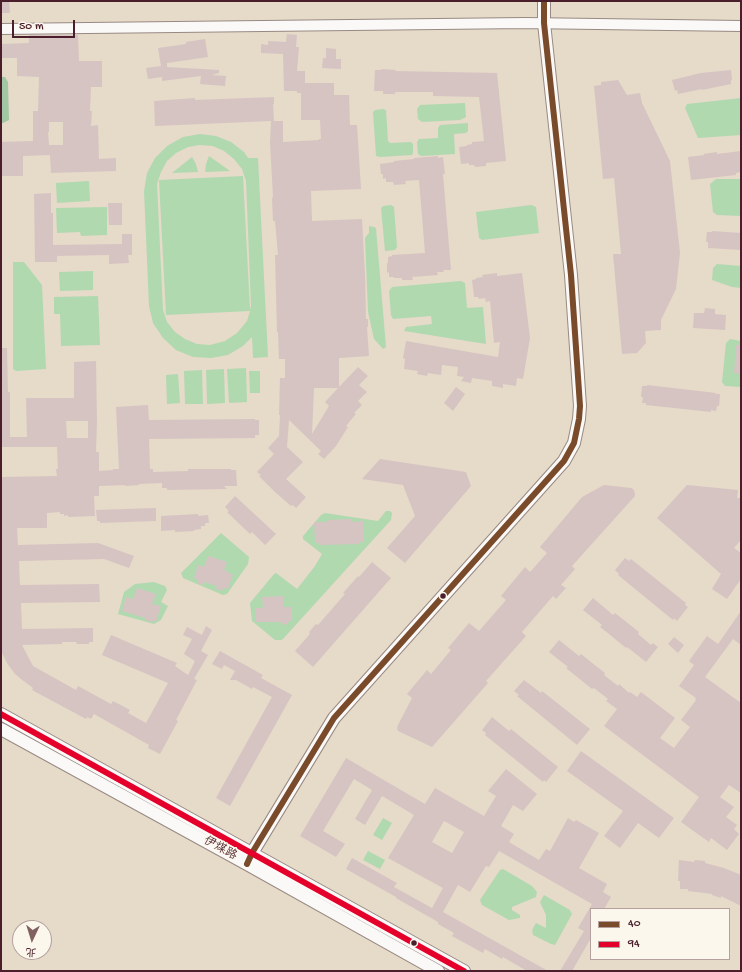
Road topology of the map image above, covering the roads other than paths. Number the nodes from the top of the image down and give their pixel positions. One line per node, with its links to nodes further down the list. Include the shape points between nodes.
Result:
1 (544, 1): 2 (main road)
2 (544, 23): 3 (street); 4 (street); 7 (main road, via 575,331 580,406 574,443 564,461 334,718)
3 (741, 26)
4 (1, 29)
5 (1, 714): 7 (main road, 伊煤路)
6 (1, 729): 7 (main road, 伊煤路)
7 (249, 859): 8 (main road, 伊煤路); 9 (main road, 伊煤路)
8 (438, 971)
9 (464, 971)

